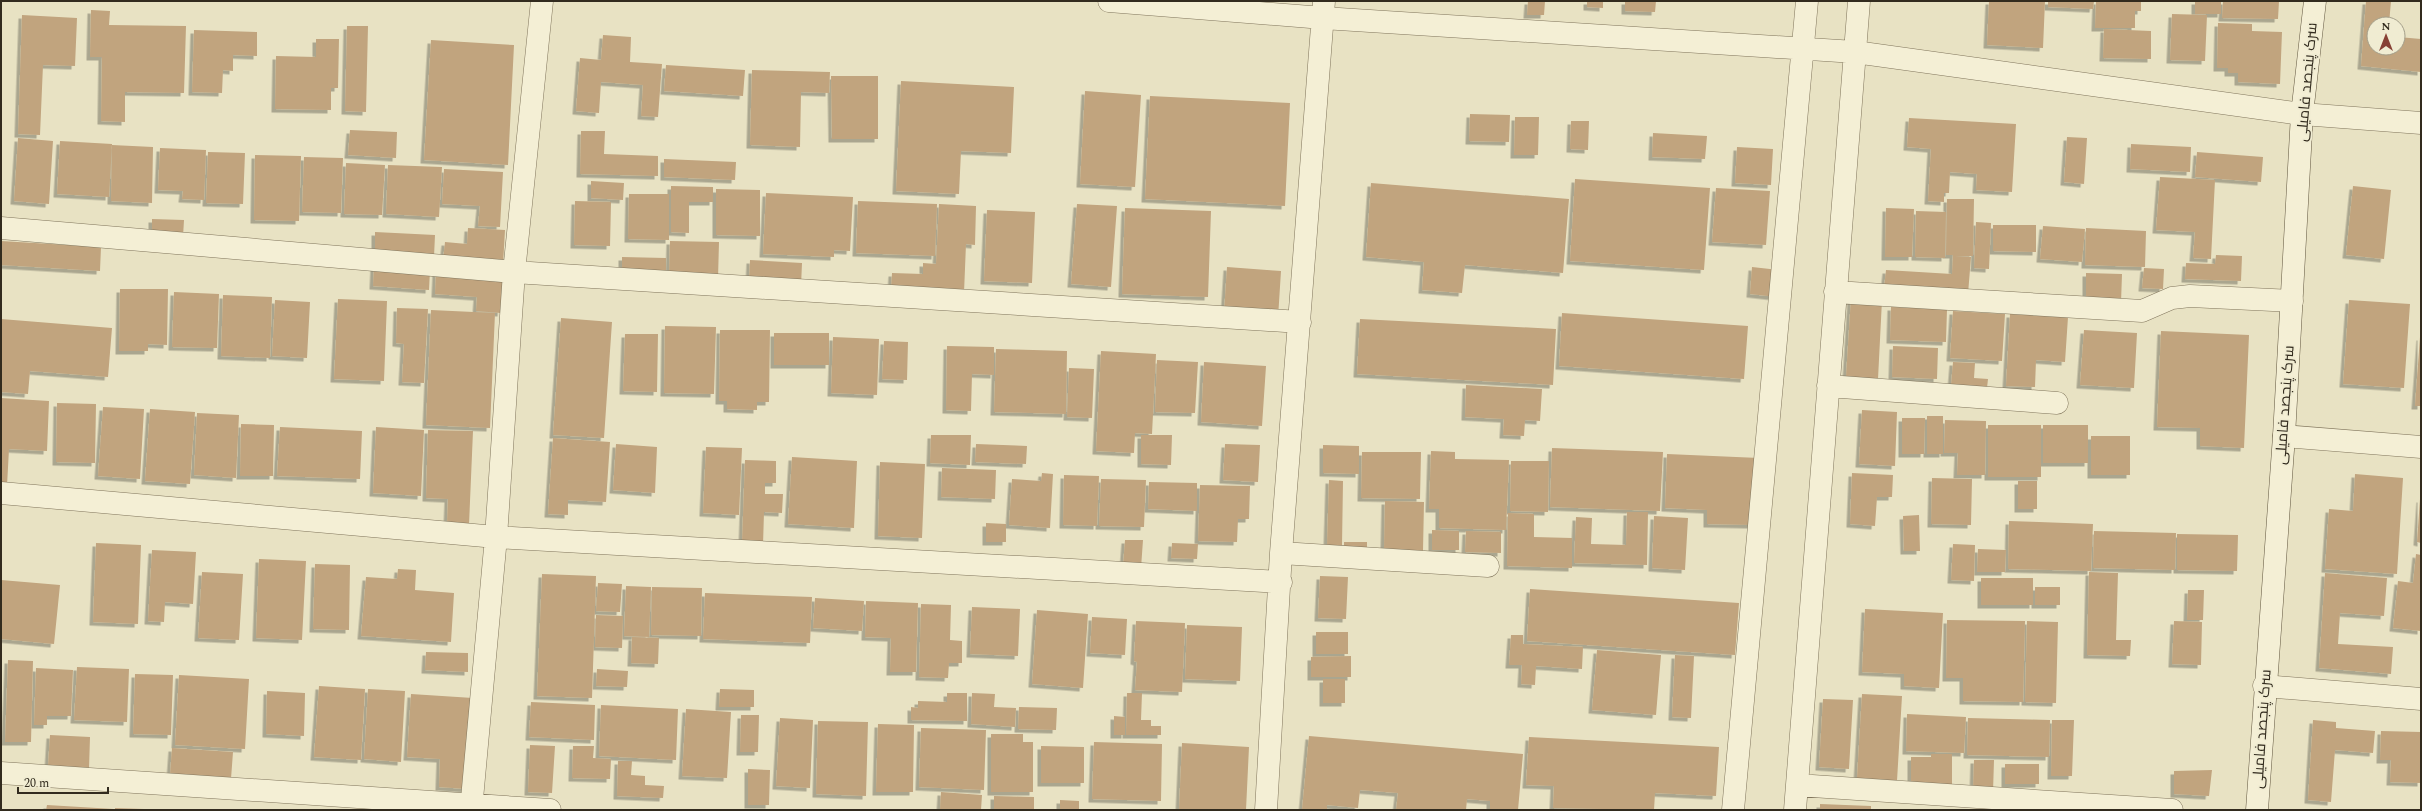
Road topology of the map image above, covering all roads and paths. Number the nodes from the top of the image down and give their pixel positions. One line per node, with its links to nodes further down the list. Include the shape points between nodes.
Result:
1 (542, 1): 12 (street)
2 (1109, 1): 6 (street)
3 (1807, 1): 7 (street)
4 (1859, 1): 8 (street)
5 (2315, 1): 9 (street, سرک پنجصد فامیلی)
6 (1324, 10): 7 (street); 15 (street)
7 (1802, 48): 8 (street); 32 (street)
8 (1855, 52): 9 (street); 13 (street)
9 (2302, 114): 10 (street); 14 (street, سرک پنجصد فامیلی)
10 (2421, 123)
11 (1, 228): 12 (street)
12 (514, 272): 15 (street); 21 (street)
13 (1835, 292): 14 (street, via 2142,311 2172,298 2190,296); 16 (street)
14 (2292, 301): 18 (street, سرک پنجصد فامیلی)
15 (1300, 322): 22 (street)
16 (1828, 386): 17 (street); 28 (street)
17 (2057, 403)
18 (2284, 436): 19 (street); 25 (street, سرک پنجصد فامیلی)
19 (2421, 447)
20 (1, 492): 21 (street)
21 (496, 537): 24 (street); 29 (street)
22 (1280, 553): 23 (street); 24 (street)
23 (1488, 566)
24 (1280, 582): 31 (street)
25 (2264, 686): 26 (street); 35 (street, سرک پنجصد فامیلی)
26 (2421, 699)
27 (1, 773): 29 (street)
28 (1797, 785): 33 (street); 34 (street)
29 (471, 807): 30 (street)
30 (550, 810)
31 (1266, 810)
32 (1733, 810)
33 (1795, 810)
34 (2172, 810)
35 (2257, 810)

